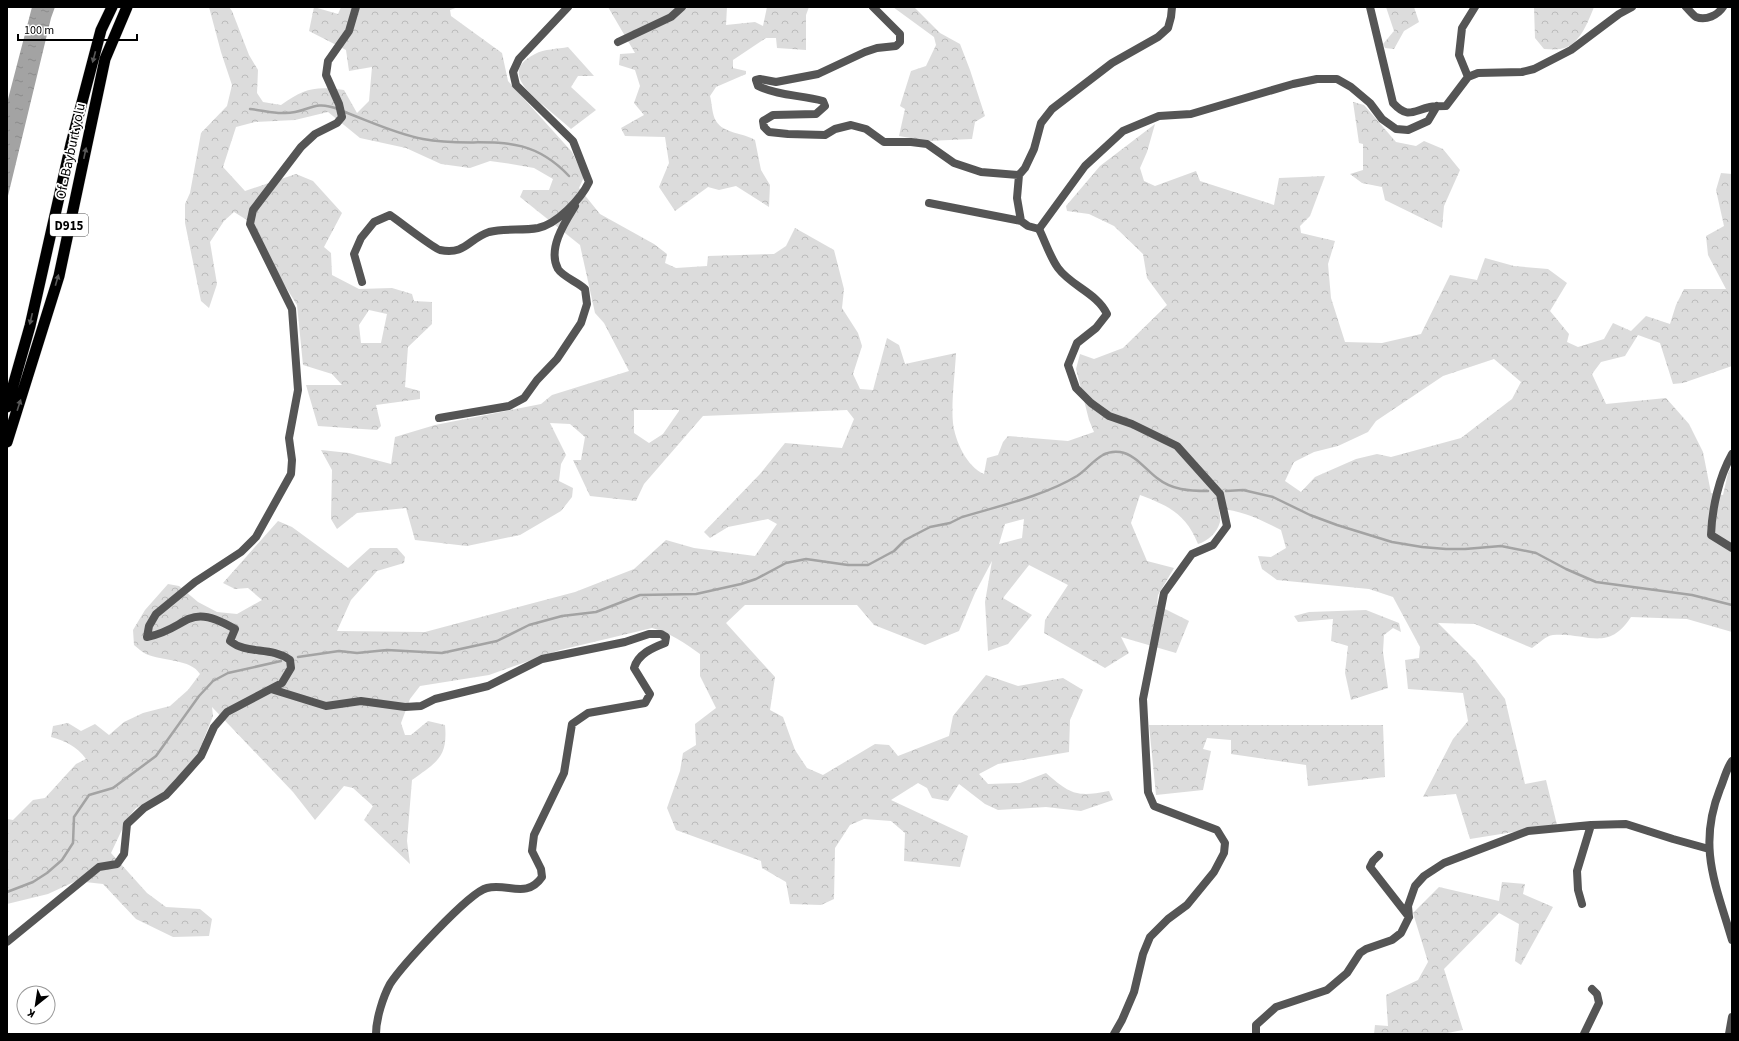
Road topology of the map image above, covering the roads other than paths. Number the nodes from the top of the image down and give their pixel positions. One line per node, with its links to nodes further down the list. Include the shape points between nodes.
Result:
1 (112, 7): 22 (highway, Of - Bayburt yolu / D915, one-way to 22, via 101,30 71,144 30,326)
2 (127, 7): 24 (highway, Of - Bayburt yolu / D915, one-way to 2, via 58,276 104,59)
3 (356, 7): 27 (street, via 349,31 328,61 326,75 342,117 337,124 315,134 301,147 253,210 250,224 292,310 298,390 289,438 291,474 256,537 241,552 195,582 156,614 146,637 156,635 187,618 216,618 234,629 230,641 237,647 283,654 290,660 291,668 288,675 282,683)
4 (568, 7): 17 (street, via 519,59 513,72 516,85 573,141 589,182)
5 (682, 7): 13 (street, via 671,17)
6 (873, 7): 16 (street, via 900,34 900,42 896,46 865,52 818,74 776,82 756,80 758,86 766,90 823,101 825,106 816,114 773,115 764,121 764,127 768,132 825,135 835,129 851,126 866,129 884,142 927,144 954,163 981,172)
7 (1172, 7): 16 (street, via 1168,28 1158,37 1112,63 1052,110 1041,123 1034,149)
8 (1370, 7): 15 (street, via 1393,103 1401,112 1411,113)
9 (1474, 7): 14 (street, via 1462,28 1459,55)
10 (1632, 7): 14 (street, via 1571,50 1534,68 1522,72 1478,73)
11 (1686, 7): 12 (street, via 1696,16 1705,18 1713,16)
12 (1723, 7)
13 (618, 42)
14 (1468, 77): 15 (street, via 1446,106)
15 (1437, 106): 20 (street, via 1428,121 1408,130 1396,129 1382,119 1370,103 1337,79 1317,79 1191,114 1159,116 1122,131 1085,166)
16 (1019, 175): 19 (street, via 1017,198)
17 (577, 202): 21 (street, via 540,228 508,229 489,233 456,252 438,249 390,215 374,222 361,238 354,254); 23 (street, via 558,237 554,251 558,268 585,289 587,304 581,323 557,359 524,398 509,406)
18 (929, 203): 19 (street)
19 (1021, 220): 20 (street, via 1028,226)
20 (1039, 229): 39 (street, via 1058,268 1102,304 1107,314 1096,328 1076,343 1068,365 1076,388 1109,416 1177,446 1220,494 1227,526 1213,545 1192,554 1164,593 1143,698 1148,792 1154,806 1217,830 1225,843 1224,853 1214,872 1187,905 1150,937 1134,992)
21 (362, 282)
22 (7, 407)
23 (439, 418)
24 (7, 442)
25 (1732, 454): 26 (street, via 1724,468 1711,535)
26 (1732, 548)
27 (272, 688): 35 (street, via 227,712 214,727 201,756 166,795 144,808 127,824 124,854 117,864 99,867); 38 (street, via 326,706 361,701 405,707 421,706 435,699 488,686 542,659 625,642 649,634 661,634 666,637 665,643 647,652 636,662 634,668 650,694 645,703 588,713 572,724 564,774 534,835 532,850 541,869 542,878 537,886 528,889 486,888 472,897 419,947 390,984)
28 (1732, 761): 30 (street, via 1712,807)
29 (1591, 825): 30 (street, via 1626,824); 32 (street, via 1577,871); 33 (street, via 1528,831 1444,863 1424,876 1416,886 1408,906)
30 (1709, 849): 34 (street, via 1709,862)
31 (1379, 855): 33 (street, via 1370,867)
32 (1582, 904)
33 (1409, 917): 40 (street, via 1401,933 1360,953 1348,973 1327,990 1276,1007 1256,1025)
34 (1732, 940)
35 (7, 942)
36 (1592, 989): 41 (street, via 1597,994 1599,1004)
37 (1732, 1017): 42 (street)
38 (376, 1034)
39 (1114, 1034)
40 (1256, 1034)
41 (1584, 1034)
42 (1729, 1034)

